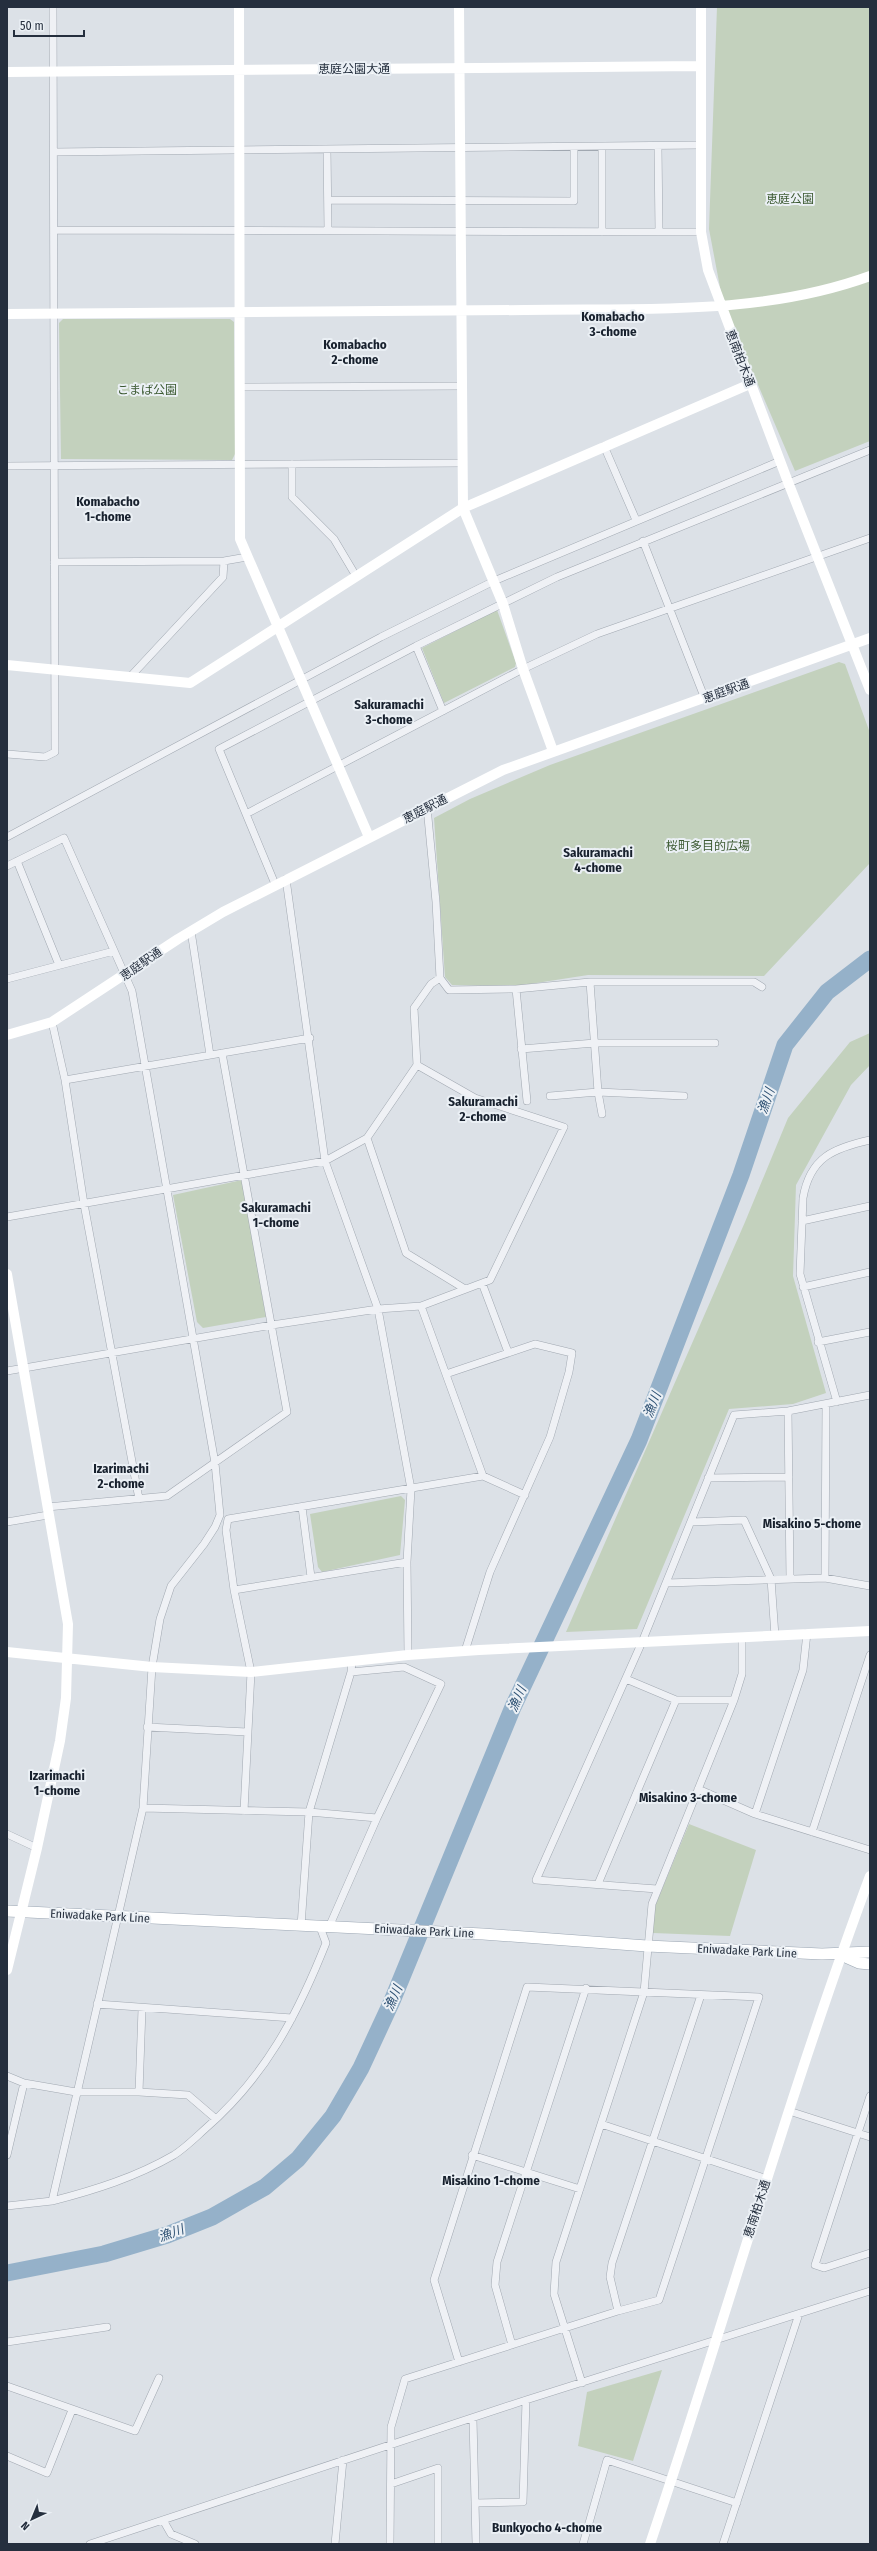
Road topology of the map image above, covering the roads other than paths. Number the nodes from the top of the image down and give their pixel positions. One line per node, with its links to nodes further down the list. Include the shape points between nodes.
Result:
1 (53, 7): 9 (street)
2 (239, 7): 6 (street)
3 (459, 7): 7 (street)
4 (701, 7): 5 (street, 恵南柏木通)
5 (700, 66): 7 (street, 恵庭公園大通); 10 (street, 恵南柏木通)
6 (238, 69): 7 (street, 恵庭公園大通); 9 (street, 恵庭公園大通); 15 (street)
7 (459, 69): 12 (street)
8 (7, 72): 9 (street, 恵庭公園大通)
9 (53, 72): 17 (street)
10 (699, 145): 11 (street); 26 (street, 恵南柏木通)
11 (658, 147): 14 (street); 25 (street)
12 (462, 148): 13 (street); 16 (street); 19 (street)
13 (574, 148): 14 (street); 19 (street, via 574,201)
14 (602, 148): 24 (street)
15 (239, 149): 16 (street); 17 (street); 20 (street)
16 (327, 149): 18 (street)
17 (54, 152): 21 (street)
18 (328, 200): 19 (street); 22 (street)
19 (461, 201): 23 (street)
20 (239, 229): 21 (street); 22 (street); 32 (street)
21 (54, 230): 30 (street)
22 (328, 230): 23 (street)
23 (462, 232): 24 (street); 29 (street)
24 (602, 232): 25 (street)
25 (659, 232): 26 (street)
26 (701, 232): 28 (street, 恵南柏木通, via 708,270)
27 (870, 276): 28 (street, via 806,296)
28 (720, 307): 29 (street); 33 (street, 恵南柏木通)
29 (463, 311): 32 (street); 34 (street)
30 (55, 313): 31 (street); 32 (street); 42 (street)
31 (7, 314)
32 (239, 314): 35 (street)
33 (750, 384): 36 (street); 38 (street, 恵南柏木通)
34 (462, 386): 35 (street); 39 (street)
35 (240, 387): 40 (street)
36 (604, 446): 45 (street); 46 (street)
37 (870, 450): 44 (street)
38 (780, 461): 44 (street, 恵南柏木通); 46 (street)
39 (462, 463): 41 (street); 45 (street)
40 (240, 464): 41 (street); 42 (street); 49 (street, via 240,539)
41 (292, 464): 53 (street, via 292,497 334,539)
42 (55, 465): 43 (street); 52 (street)
43 (7, 466)
44 (788, 482): 48 (street); 50 (street, 恵南柏木通)
45 (463, 508): 53 (street); 54 (street)
46 (636, 520): 54 (street)
47 (870, 538): 50 (street)
48 (643, 541): 55 (street); 56 (street)
49 (247, 557): 51 (street); 57 (street)
50 (817, 557): 56 (street); 59 (street, 恵南柏木通)
51 (224, 561): 52 (street); 64 (street, via 223,577)
52 (54, 562): 62 (street)
53 (356, 576): 57 (street)
54 (494, 581): 55 (street); 65 (street)
55 (503, 604): 60 (street); 63 (street)
56 (670, 609): 63 (street, via 597,634); 67 (street)
57 (278, 627): 64 (street, via 190,684); 65 (street)
58 (870, 638): 59 (street, 恵庭駅通)
59 (851, 645): 66 (street, 恵南柏木通); 67 (street, 恵庭駅通)
60 (416, 646): 68 (street); 69 (street)
61 (7, 665): 62 (street)
62 (56, 669): 64 (street); 71 (street, via 56,752 46,757)
63 (523, 669): 69 (street); 70 (street)
64 (130, 677)
65 (301, 680): 68 (street); 75 (street)
66 (870, 690)
67 (705, 699): 70 (street, 恵庭駅通)
68 (311, 701): 72 (street); 74 (street, via 219,749)
69 (443, 711): 72 (street)
70 (553, 751): 73 (street, 恵庭駅通, via 503,770)
71 (7, 754)
72 (339, 766): 74 (street); 76 (street)
73 (427, 808): 76 (street, 恵庭駅通); 86 (street)
74 (246, 814): 80 (street)
75 (7, 836)
76 (369, 837): 79 (street, 恵庭駅通)
77 (17, 861): 78 (street); 82 (street, via 64,838); 83 (street)
78 (7, 866)
79 (286, 879): 80 (street, 恵庭駅通); 92 (street)
80 (275, 884): 81 (street, 恵庭駅通)
81 (191, 931): 84 (street, 恵庭駅通); 97 (street)
82 (114, 951): 83 (street); 84 (street)
83 (59, 965): 85 (street)
84 (124, 975): 90 (street, 恵庭駅通); 99 (street, via 132,991)
85 (7, 978)
86 (440, 978): 89 (street, via 449,990); 98 (street, via 431,984 414,1008)
87 (590, 982): 88 (street, via 754,982); 89 (street); 93 (street)
88 (762, 986)
89 (516, 989): 95 (street)
90 (52, 1022): 91 (street, 恵庭駅通); 100 (street)
91 (7, 1035)
92 (310, 1038): 96 (street); 108 (street)
93 (595, 1043): 94 (street); 95 (street); 101 (street)
94 (715, 1044)
95 (521, 1050): 104 (street)
96 (222, 1052): 97 (street); 109 (street)
97 (210, 1054): 99 (street)
98 (417, 1065): 106 (street); 117 (street, via 475,1098 564,1127 490,1280)
99 (146, 1066): 100 (street); 110 (street)
100 (65, 1080): 111 (street)
101 (598, 1092): 102 (street); 103 (street); 105 (street)
102 (550, 1096)
103 (684, 1096)
104 (528, 1100)
105 (602, 1114)
106 (367, 1138): 108 (street); 119 (street, via 406,1253)
107 (870, 1140): 114 (street, via 841,1146 831,1151 816,1167 805,1186)
108 (326, 1161): 109 (street); 121 (street)
109 (243, 1177): 110 (street); 122 (street)
110 (166, 1188): 111 (street); 124 (street)
111 (84, 1204): 113 (street); 126 (street)
112 (870, 1206): 114 (street)
113 (7, 1217)
114 (802, 1221): 118 (street, via 800,1274)
115 (870, 1272): 118 (street)
116 (7, 1274): 128 (street)
117 (482, 1283): 119 (street); 127 (street)
118 (803, 1286): 125 (street)
119 (465, 1289): 120 (street)
120 (421, 1306): 121 (street); 130 (street)
121 (378, 1309): 122 (street); 139 (street)
122 (272, 1325): 124 (street); 135 (street, via 287,1412)
123 (870, 1332): 125 (street)
124 (193, 1339): 126 (street); 135 (street)
125 (818, 1342): 132 (street)
126 (112, 1352): 128 (street); 141 (street)
127 (508, 1352): 130 (street); 140 (street, via 535,1344 572,1353 550,1437)
128 (24, 1368): 129 (street); 143 (street)
129 (7, 1371)
130 (446, 1374): 136 (street)
131 (870, 1395): 132 (street)
132 (837, 1402): 133 (street)
133 (826, 1404): 134 (street); 149 (street)
134 (788, 1411): 137 (street); 138 (street, via 734,1415)
135 (215, 1463): 141 (street, via 166,1496); 165 (street, via 220,1515 208,1538 171,1586 160,1619)
136 (483, 1476): 139 (street); 140 (street)
137 (789, 1477): 138 (street); 148 (street)
138 (708, 1478): 145 (street)
139 (411, 1488): 142 (street); 146 (street)
140 (525, 1495): 159 (street, via 490,1572)
141 (138, 1499): 143 (street)
142 (302, 1507): 147 (street); 153 (street, via 228,1519 226,1530)
143 (48, 1511): 144 (street); 163 (street, via 68,1624)
144 (7, 1522)
145 (691, 1522): 150 (street, via 744,1520); 151 (street)
146 (406, 1562): 147 (street); 161 (street)
147 (311, 1578): 153 (street)
148 (790, 1578): 149 (street); 150 (street)
149 (825, 1578): 152 (street)
150 (771, 1579): 151 (street); 156 (street)
151 (666, 1583): 158 (street)
152 (870, 1586)
153 (234, 1590): 166 (street)
154 (870, 1631): 155 (street)
155 (807, 1633): 156 (street); 177 (street, via 803,1670)
156 (775, 1636): 157 (street)
157 (742, 1638): 158 (street); 170 (street, via 742,1674)
158 (642, 1642): 159 (street); 168 (street)
159 (465, 1651): 161 (street)
160 (7, 1652): 163 (street)
161 (408, 1655): 164 (street)
162 (870, 1655): 179 (street)
163 (67, 1659): 165 (street); 181 (street, via 66,1698 60,1741)
164 (352, 1661): 166 (street); 167 (street)
165 (152, 1667): 166 (street); 171 (street)
166 (251, 1672): 172 (street)
167 (351, 1672): 176 (street); 178 (street, via 404,1667 441,1684)
168 (626, 1680): 169 (street); 184 (street, via 536,1880)
169 (676, 1700): 170 (street); 184 (street)
170 (734, 1700): 173 (street)
171 (147, 1727): 172 (street); 174 (street)
172 (247, 1732): 175 (street)
173 (698, 1789): 177 (street); 185 (street)
174 (143, 1808): 175 (street); 188 (street)
175 (244, 1811): 176 (street)
176 (309, 1812): 178 (street); 189 (street)
177 (755, 1814): 179 (street)
178 (377, 1818): 190 (street)
179 (812, 1832): 182 (street)
180 (7, 1834): 181 (street)
181 (37, 1848): 187 (street)
182 (870, 1850)
183 (870, 1876): 193 (street, 恵南柏木通)
184 (598, 1884): 185 (street)
185 (656, 1889): 191 (street)
186 (7, 1912): 187 (main road, Eniwadake Park Line)
187 (20, 1912): 188 (main road, Eniwadake Park Line); 195 (street)
188 (120, 1916): 189 (main road, Eniwadake Park Line); 199 (street)
189 (300, 1926): 190 (main road, Eniwadake Park Line)
190 (325, 1927): 191 (main road, Eniwadake Park Line, via 484,1934); 201 (street, via 326,1943 308,1989)
191 (647, 1946): 193 (main road, Eniwadake Park Line); 197 (street)
192 (870, 1952): 193 (main road, Eniwadake Park Line)
193 (841, 1954): 194 (main road, Eniwadake Park Line, via 859,1963); 207 (street, 恵南柏木通)
194 (870, 1964)
195 (7, 1970)
196 (586, 1988): 197 (street); 214 (street, via 527,1987); 216 (street)
197 (644, 1992): 198 (street); 209 (street)
198 (701, 1995): 212 (street); 215 (street, via 759,1997)
199 (97, 2004): 200 (street); 204 (street)
200 (142, 2009): 201 (street); 205 (street)
201 (292, 2018): 208 (street, via 255,2079)
202 (7, 2076): 203 (street)
203 (24, 2083): 204 (street); 213 (street)
204 (76, 2092): 205 (street); 219 (street)
205 (139, 2092): 208 (street, via 188,2095)
206 (870, 2096): 210 (street)
207 (790, 2111): 210 (street); 217 (street, 恵南柏木通)
208 (216, 2119): 219 (street, via 176,2154 148,2168 98,2190)
209 (601, 2124): 212 (street); 218 (street)
210 (858, 2134): 211 (street); 221 (street, via 815,2265 824,2268)
211 (870, 2137)
212 (652, 2142): 215 (street); 223 (street, via 612,2263 610,2277)
213 (7, 2155)
214 (472, 2155): 216 (street); 230 (street, via 434,2280)
215 (705, 2160): 217 (street); 223 (street, via 659,2300)
216 (526, 2173): 218 (street); 229 (street, via 497,2262 495,2285)
217 (767, 2179): 227 (street, 恵南柏木通)
218 (580, 2190): 226 (street, via 554,2276 554,2294)
219 (52, 2200): 220 (street)
220 (7, 2206)
221 (870, 2253)
222 (870, 2291): 224 (street)
223 (618, 2311): 226 (street)
224 (799, 2314): 227 (street); 243 (street)
225 (107, 2327): 228 (street)
226 (565, 2328): 229 (street); 232 (street)
227 (714, 2341): 232 (street); 240 (street, 恵南柏木通)
228 (7, 2342)
229 (512, 2345): 230 (street)
230 (459, 2362): 237 (street, via 405,2379 391,2426)
231 (159, 2378): 235 (street, via 135,2431)
232 (582, 2383): 234 (street)
233 (7, 2386): 235 (street)
234 (526, 2400): 236 (street); 242 (street, via 523,2502)
235 (72, 2410): 238 (street, via 47,2473)
236 (473, 2419): 237 (street); 242 (street)
237 (392, 2444): 239 (street); 241 (street)
238 (7, 2456)
239 (343, 2460): 244 (street); 247 (street)
240 (672, 2481): 243 (street); 251 (street, via 607,2460); 252 (street, 恵南柏木通)
241 (391, 2484): 248 (street); 249 (street, via 438,2468)
242 (476, 2503): 250 (street)
243 (737, 2503): 253 (street)
244 (163, 2520): 245 (street); 246 (street, via 171,2534)
245 (90, 2544)
246 (195, 2544)
247 (335, 2544)
248 (390, 2544)
249 (438, 2544)
250 (476, 2544)
251 (583, 2544)
252 (650, 2544)
253 (723, 2544)

